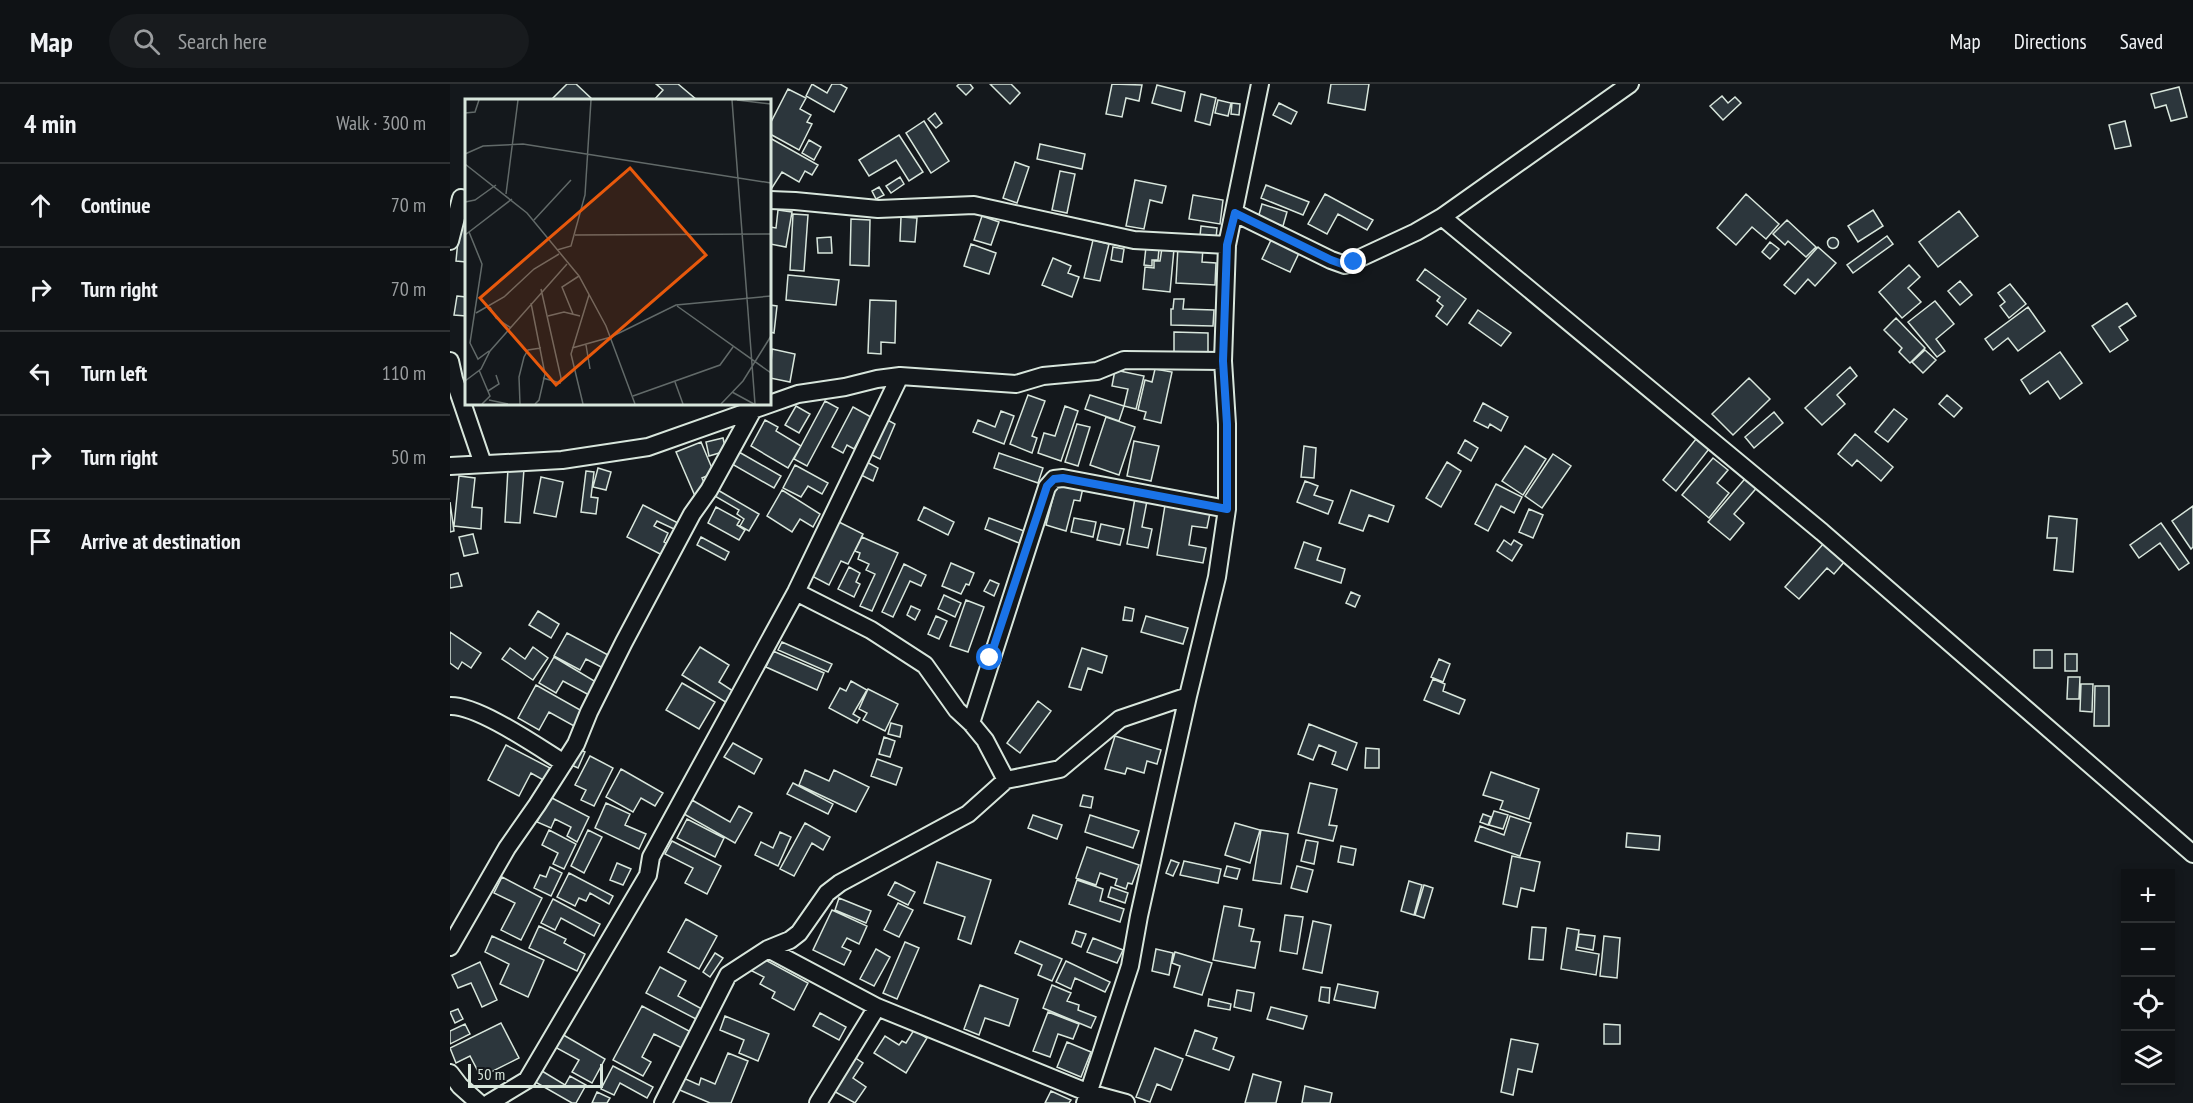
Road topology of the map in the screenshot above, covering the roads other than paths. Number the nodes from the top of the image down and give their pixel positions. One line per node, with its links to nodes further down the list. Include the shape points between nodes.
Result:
1 (1260, 84): 5 (street)
2 (1630, 84): 6 (street)
3 (459, 197): 7 (street)
4 (771, 200): 8 (street, via 878,209 974,205 1134,240)
5 (1235, 213): 6 (street, via 1345,265); 8 (street)
6 (1442, 217): 24 (street, via 1822,532)
7 (450, 240)
8 (1227, 245): 9 (street)
9 (1223, 361): 11 (street, via 1124,360 1097,371 1043,376 1016,384); 17 (street)
10 (450, 362): 15 (street)
11 (900, 376): 12 (street, via 798,394); 18 (street)
12 (771, 404)
13 (767, 405): 14 (street)
14 (753, 410): 15 (street, via 648,447 562,460); 22 (street, via 692,514)
15 (483, 464): 16 (street)
16 (450, 466)
17 (1227, 509): 19 (street, via 1217,577); 21 (street, via 1054,479 1047,486)
18 (796, 592): 21 (street, via 871,630 925,665); 31 (street, via 651,857 648,875 527,1080)
19 (1188, 696): 23 (street, via 1120,719 1060,769); 29 (street, via 1130,966)
20 (450, 706): 22 (street, via 461,706 500,725)
21 (971, 723): 23 (street, via 985,740)
22 (564, 763): 25 (street, via 507,848)
23 (1006, 780): 26 (street, via 968,814 840,883 827,893 799,933)
24 (2193, 854)
25 (450, 947)
26 (768, 949): 27 (street); 32 (street, via 728,975)
27 (877, 1007): 29 (street); 33 (street)
28 (450, 1073): 30 (street)
29 (1087, 1098): 34 (street)
30 (479, 1103)
31 (489, 1103)
32 (663, 1103)
33 (818, 1103)
34 (1126, 1103)

